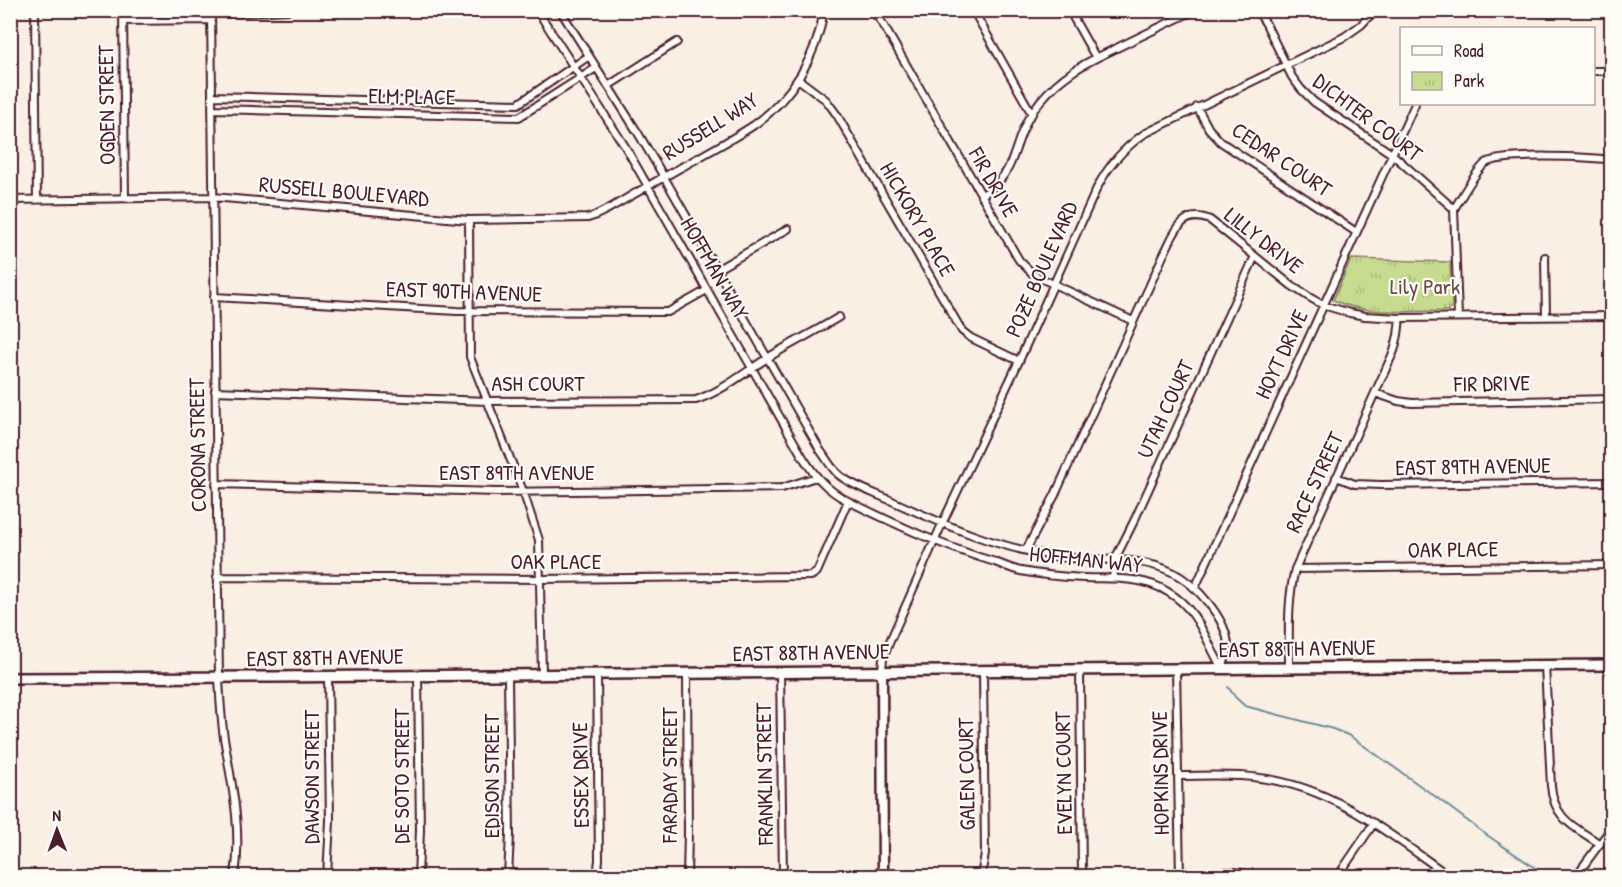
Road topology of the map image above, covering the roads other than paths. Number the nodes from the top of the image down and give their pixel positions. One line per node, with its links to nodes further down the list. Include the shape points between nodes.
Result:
1 (35, 10): 39 (street)
2 (123, 10): 14 (street, OGDEN STREET)
3 (288, 10): 13 (street)
4 (537, 10): 19 (street, HOFFMAN WAY)
5 (560, 10): 16 (street, HOFFMAN WAY)
6 (824, 10): 24 (street, RUSSELL WAY, via 814,49)
7 (871, 10): 35 (street, FIR DRIVE, via 881,21)
8 (973, 10): 30 (street)
9 (1069, 10): 17 (street)
10 (1195, 10): 17 (street)
11 (1257, 10): 18 (street, DICHTER COURT)
12 (1376, 10): 18 (street, POZE BOULEVARD, via 1348,34)
13 (211, 15): 14 (street); 26 (street, CORONA STREET)
14 (123, 21): 37 (street, OGDEN STREET)
15 (677, 42): 25 (street)
16 (589, 56): 19 (street, ELM PLACE); 20 (street, HOFFMAN WAY)
17 (1096, 58): 30 (street, via 1056,84)
18 (1286, 64): 28 (street, POZE BOULEVARD); 31 (street, DICHTER COURT, via 1297,85 1314,102)
19 (573, 67): 23 (street, HOFFMAN WAY); 26 (street, ELM PLACE, via 518,104)
20 (596, 69): 23 (street, ELM PLACE); 25 (street, HOFFMAN WAY)
21 (1595, 71): 22 (street)
22 (1611, 71)
23 (581, 79): 29 (street, ELM PLACE, via 519,117); 34 (street, HOFFMAN WAY)
24 (798, 79): 33 (street, RUSSELL WAY, via 754,125); 59 (street, HICKORY PLACE, via 826,100 837,115 962,331)
25 (608, 86): 33 (street, HOFFMAN WAY)
26 (212, 96): 29 (street, CORONA STREET)
27 (1415, 105): 31 (street, HOYT DRIVE)
28 (1197, 107): 43 (street, CEDAR COURT, via 1221,142); 47 (street, POZE BOULEVARD, via 1140,137 1109,167)
29 (212, 109): 36 (street, CORONA STREET)
30 (1032, 114): 35 (street, via 1009,170)
31 (1392, 154): 40 (street, DICHTER COURT); 43 (street, HOYT DRIVE)
32 (1611, 160): 40 (street, via 1492,160 1482,166)
33 (664, 177): 34 (street, RUSSELL BOULEVARD); 46 (street, HOFFMAN WAY)
34 (647, 186): 41 (street, RUSSELL BOULEVARD, via 588,218); 48 (street, HOFFMAN WAY)
35 (981, 196): 47 (street, FIR DRIVE, via 1022,265)
36 (213, 197): 37 (street, RUSSELL BOULEVARD); 41 (street, RUSSELL BOULEVARD); 49 (street, CORONA STREET)
37 (125, 198): 39 (street, RUSSELL BOULEVARD)
38 (10, 200): 39 (street, RUSSELL BOULEVARD)
39 (37, 200)
40 (1454, 209): 55 (street)
41 (469, 220): 51 (street)
42 (788, 229): 46 (street)
43 (1356, 232): 50 (street, HOYT DRIVE)
44 (1255, 256): 50 (street, LILLY DRIVE); 57 (street, LILLY DRIVE, via 1210,220 1186,219 1178,226); 74 (street, UTAH COURT)
45 (1545, 257): 52 (street)
46 (716, 270): 58 (street, HOFFMAN WAY)
47 (1053, 284): 57 (street, FIR DRIVE); 59 (street, POZE BOULEVARD)
48 (707, 290): 51 (street, EAST 90TH AVENUE, via 668,312); 60 (street, HOFFMAN WAY)
49 (214, 297): 51 (street, EAST 90TH AVENUE); 61 (street, CORONA STREET)
50 (1323, 305): 56 (street, LILLY DRIVE, via 1365,316); 80 (street, HOYT DRIVE)
51 (469, 312): 64 (street, via 470,357)
52 (1546, 316): 53 (street, LILLY DRIVE); 55 (street, LILLY DRIVE)
53 (1611, 316)
54 (839, 317): 58 (street, ASH COURT)
55 (1458, 317): 56 (street, LILLY DRIVE)
56 (1400, 318): 62 (street, RACE STREET, via 1394,351)
57 (1133, 321): 73 (street, LILLY DRIVE)
58 (767, 358): 60 (street, ASH COURT); 71 (street, HOFFMAN WAY, via 820,450 839,474)
59 (1019, 361): 71 (street, POZE BOULEVARD)
60 (753, 369): 64 (street, ASH COURT, via 696,400); 65 (street, HOFFMAN WAY)
61 (215, 391): 64 (street, ASH COURT); 68 (street, CORONA STREET)
62 (1375, 393): 63 (street, FIR DRIVE, via 1412,403); 66 (street, RACE STREET)
63 (1611, 399)
64 (488, 401): 69 (street)
65 (816, 477): 69 (street, EAST 89TH AVENUE, via 782,488); 70 (street, HOFFMAN WAY)
66 (1336, 477): 67 (street, EAST 89TH AVENUE, via 1355,484 1381,485); 76 (street, RACE STREET)
67 (1611, 482)
68 (216, 484): 69 (street, EAST 89TH AVENUE); 77 (street, CORONA STREET)
69 (523, 491): 78 (street, via 539,540)
70 (848, 501): 72 (street, HOFFMAN WAY); 78 (street, OAK PLACE, via 817,572 811,576)
71 (942, 524): 72 (street, POZE BOULEVARD); 73 (street, HOFFMAN WAY)
72 (934, 540): 79 (street, HOFFMAN WAY, via 1019,571); 88 (street, POZE BOULEVARD, via 883,658)
73 (1026, 550): 74 (street, HOFFMAN WAY, via 1063,557)
74 (1115, 559): 79 (street, UTAH COURT); 80 (street, HOFFMAN WAY, via 1161,567)
75 (1611, 565): 76 (street, OAK PLACE)
76 (1295, 569): 84 (street, RACE STREET, via 1288,609)
77 (217, 577): 78 (street, OAK PLACE); 97 (street, CORONA STREET)
78 (540, 579): 91 (street)
79 (1113, 579): 83 (street, HOFFMAN WAY, via 1154,585 1180,600 1201,624)
80 (1195, 588): 83 (street, HOFFMAN WAY, via 1222,625 1228,647)
81 (1545, 665): 82 (main road, EAST 88TH AVENUE); 84 (main road, EAST 88TH AVENUE); 101 (street, via 1555,804 1567,821)
82 (1611, 665)
83 (1222, 668): 84 (main road, EAST 88TH AVENUE); 86 (main road, EAST 88TH AVENUE)
84 (1289, 668)
85 (1080, 669): 86 (main road, EAST 88TH AVENUE); 87 (main road, EAST 88TH AVENUE); 112 (street, EVELYN COURT)
86 (1176, 669): 98 (street, HOPKINS DRIVE)
87 (983, 670): 88 (main road, EAST 88TH AVENUE); 111 (street, GALEN COURT, via 985,854)
88 (882, 671): 89 (main road, EAST 88TH AVENUE); 110 (street)
89 (780, 672): 90 (main road, EAST 88TH AVENUE); 109 (street, FRANKLIN STREET)
90 (687, 673): 92 (main road, EAST 88TH AVENUE); 108 (street, FARADAY STREET)
91 (542, 674): 92 (main road, EAST 88TH AVENUE); 93 (main road, EAST 88TH AVENUE)
92 (597, 674): 107 (street, ESSEX DRIVE)
93 (508, 675): 94 (main road, EAST 88TH AVENUE); 106 (street, EDISON STREET)
94 (418, 676): 95 (main road, EAST 88TH AVENUE); 105 (street, DE SOTO STREET)
95 (328, 677): 97 (main road, EAST 88TH AVENUE); 104 (street, DAWSON STREET)
96 (10, 678): 97 (main road, EAST 88TH AVENUE)
97 (219, 678): 103 (street, CORONA STREET, via 237,816)
98 (1178, 776): 99 (street, via 1243,776 1285,783 1327,796); 102 (street, HOPKINS DRIVE)
99 (1374, 823): 114 (street); 115 (street)
100 (1611, 827): 101 (street)
101 (1600, 844): 116 (street)
102 (1180, 875): 113 (street, via 1234,872)
103 (235, 876)
104 (327, 876)
105 (418, 876)
106 (508, 876)
107 (597, 876)
108 (687, 876)
109 (783, 876)
110 (883, 876)
111 (981, 876)
112 (1082, 876)
113 (1262, 876)
114 (1338, 876)
115 (1449, 876)
116 (1576, 876)

